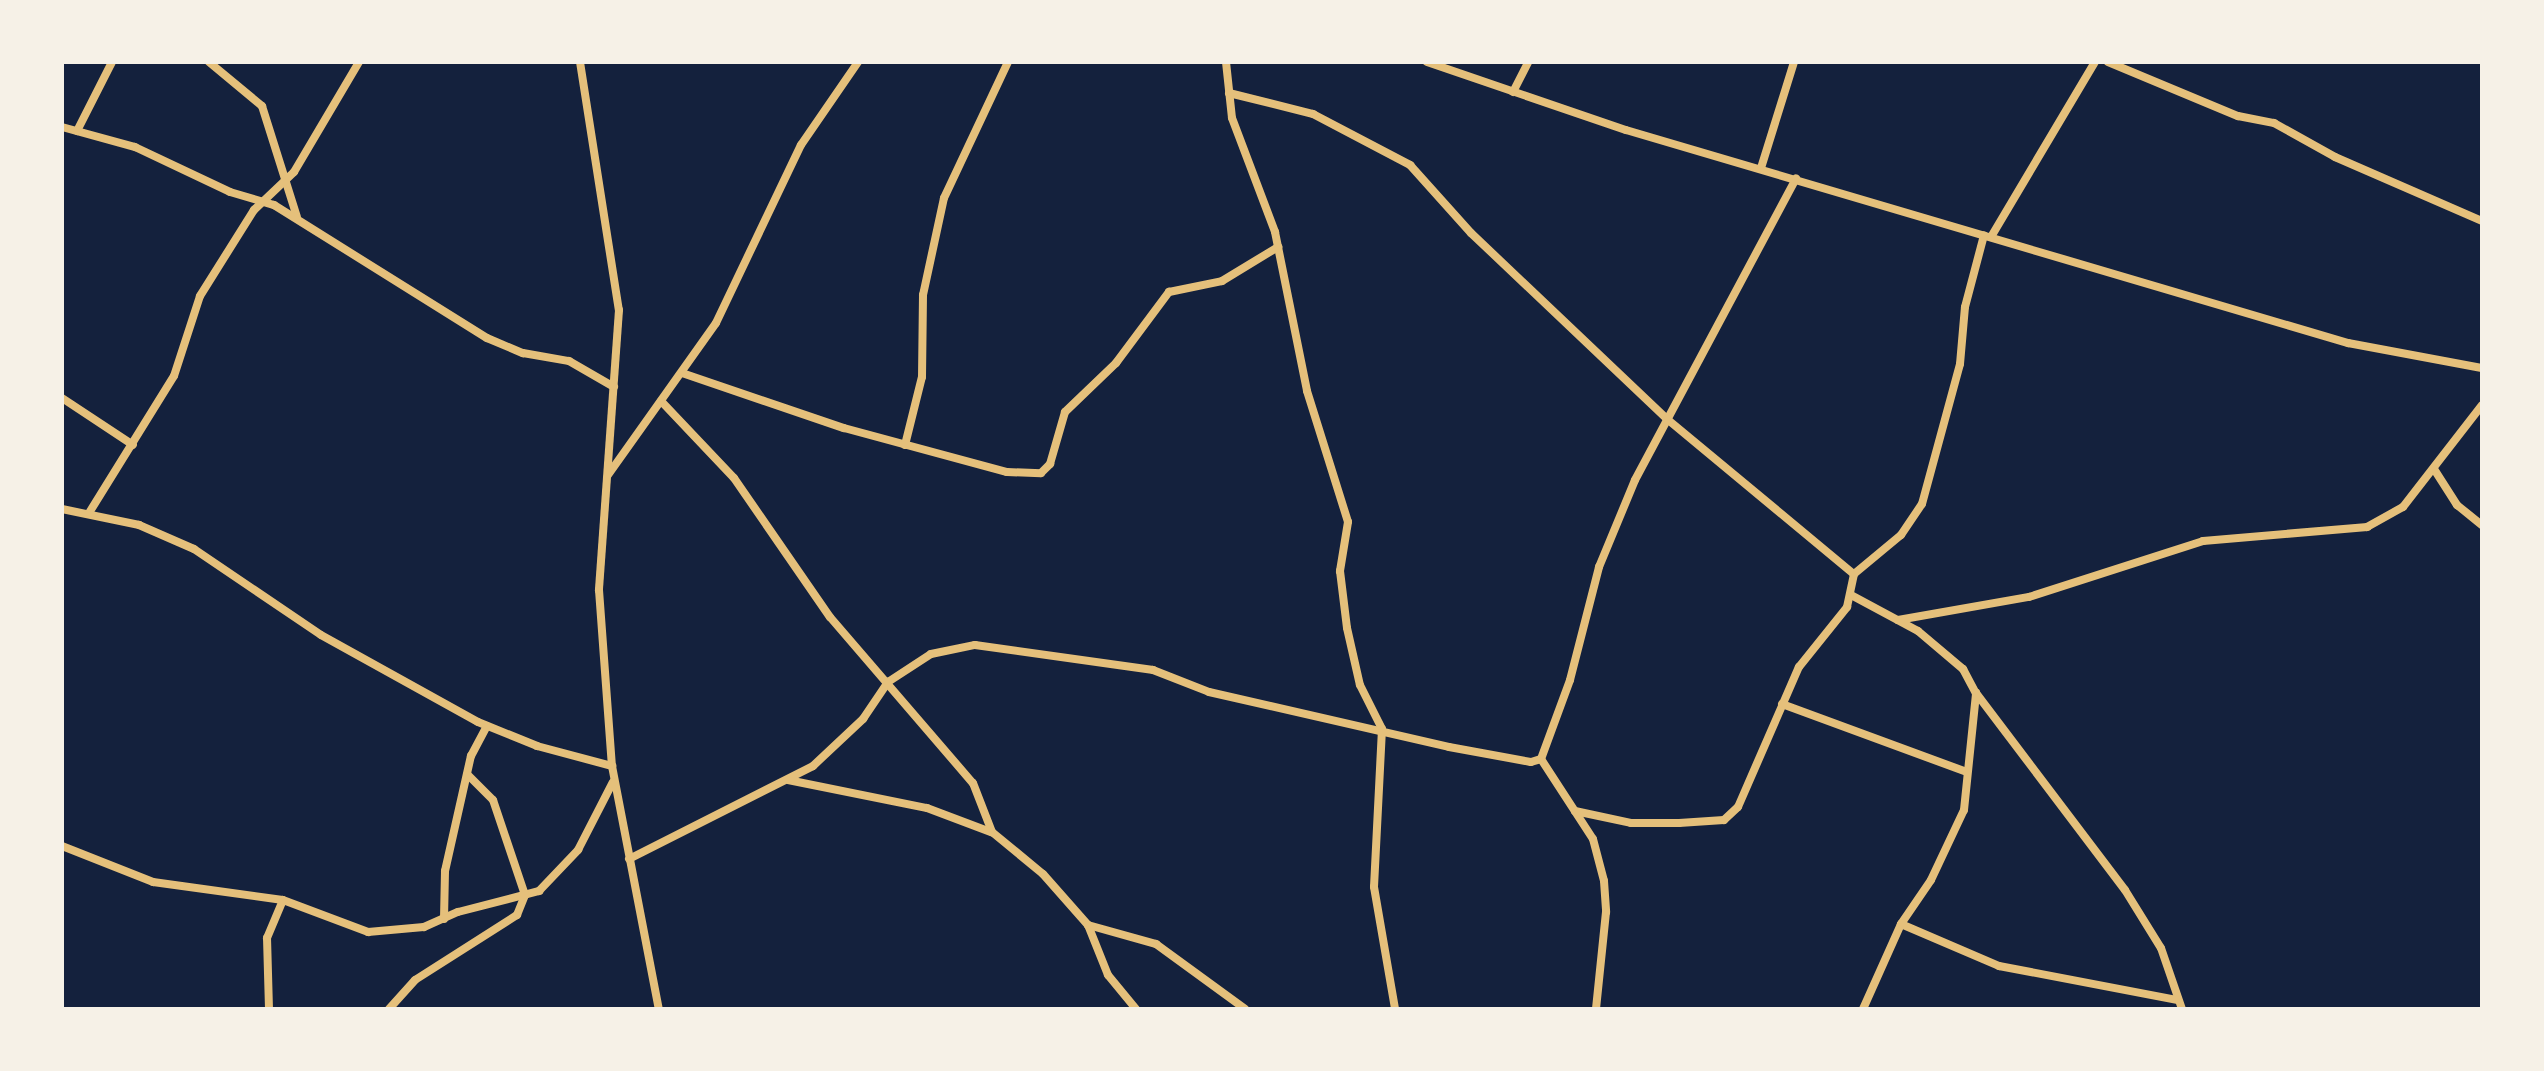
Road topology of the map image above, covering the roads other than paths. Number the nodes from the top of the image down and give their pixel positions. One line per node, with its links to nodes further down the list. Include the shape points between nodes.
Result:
1 (112, 62): 16 (street)
2 (209, 62): 19 (street, via 262,106)
3 (359, 62): 19 (street, via 326,124)
4 (580, 62): 27 (street, via 619,310)
5 (858, 62): 26 (street, via 813,123 716,323)
6 (1008, 62): 33 (street, via 944,198 923,295 922,377)
7 (1226, 62): 14 (street)
8 (1427, 62): 13 (street)
9 (1528, 62): 13 (street)
10 (1794, 62): 17 (street)
11 (2095, 62): 23 (street)
12 (2108, 62): 22 (street, via 2238,116 2274,123 2335,157)
13 (1513, 92): 17 (street)
14 (1229, 93): 24 (street, via 1242,149); 31 (street, via 1313,114 1410,165 1471,233)
15 (62, 127): 16 (street)
16 (77, 131): 20 (street, via 135,147)
17 (1761, 168): 18 (street)
18 (1796, 178): 23 (street); 31 (street)
19 (286, 181): 20 (street); 21 (street)
20 (261, 204): 21 (street); 32 (street, via 200,296 174,376)
21 (298, 218): 27 (street, via 487,338 523,353 569,361)
22 (2482, 221)
23 (1988, 236): 25 (street, via 2348,343); 39 (street, via 1965,307 1960,364 1922,504 1901,535)
24 (1278, 247): 33 (street, via 1222,281 1169,292 1116,363 1065,412 1050,464 1041,473 1027,476); 46 (street, via 1307,391 1348,522 1340,585 1354,666)
25 (2482, 368)
26 (682, 373): 29 (street); 33 (street, via 788,412)
27 (614, 387): 35 (street)
28 (62, 398): 32 (street)
29 (661, 401): 35 (street); 42 (street, via 734,478 830,617)
30 (2482, 405): 34 (street)
31 (1667, 419): 39 (street); 47 (street, via 1599,567 1570,680)
32 (133, 445): 37 (street)
33 (905, 445)
34 (2434, 469): 38 (street, via 2457,505); 41 (street, via 2395,515 2367,527 2203,541 2029,597)
35 (608, 475): 48 (street, via 599,590)
36 (62, 509): 37 (street)
37 (89, 513): 45 (street, via 139,525 194,549 374,667)
38 (2482, 525)
39 (1854, 574): 40 (street)
40 (1851, 595): 41 (street); 44 (street, via 1799,667)
41 (1898, 620): 43 (street, via 1963,669)
42 (888, 682): 46 (street, via 931,654 975,645 1153,670 1209,692); 51 (street, via 846,737); 54 (street, via 973,783)
43 (1976, 693): 49 (street); 62 (street, via 2125,890 2161,948)
44 (1782, 704): 49 (street); 53 (street, via 1755,778 1724,820 1631,823)
45 (487, 726): 48 (street); 50 (street, via 471,756)
46 (1382, 729): 47 (street, via 1531,762); 68 (street, via 1374,887)
47 (1541, 759): 53 (street)
48 (612, 766): 52 (street)
49 (1967, 772): 60 (street, via 1964,810 1931,880)
50 (468, 775): 57 (street, via 493,800); 59 (street, via 445,871)
51 (788, 780): 54 (street, via 927,808); 56 (street)
52 (614, 781): 56 (street); 57 (street, via 578,850 539,891)
53 (1575, 811): 69 (street, via 1593,839 1604,881)
54 (992, 832): 61 (street, via 1043,874)
55 (62, 846): 58 (street, via 153,882)
56 (629, 859): 66 (street)
57 (525, 895): 59 (street); 65 (street, via 517,915 415,980)
58 (283, 900): 59 (street, via 368,932 424,927); 64 (street, via 267,938)
59 (444, 919)
60 (1901, 924): 62 (street, via 1999,966); 70 (street)
61 (1088, 925): 63 (street, via 1108,975); 67 (street, via 1156,944)
62 (2180, 1005)
63 (1134, 1008)
64 (269, 1009)
65 (389, 1009)
66 (659, 1009)
67 (1245, 1009)
68 (1395, 1009)
69 (1596, 1009)
70 (1863, 1009)

